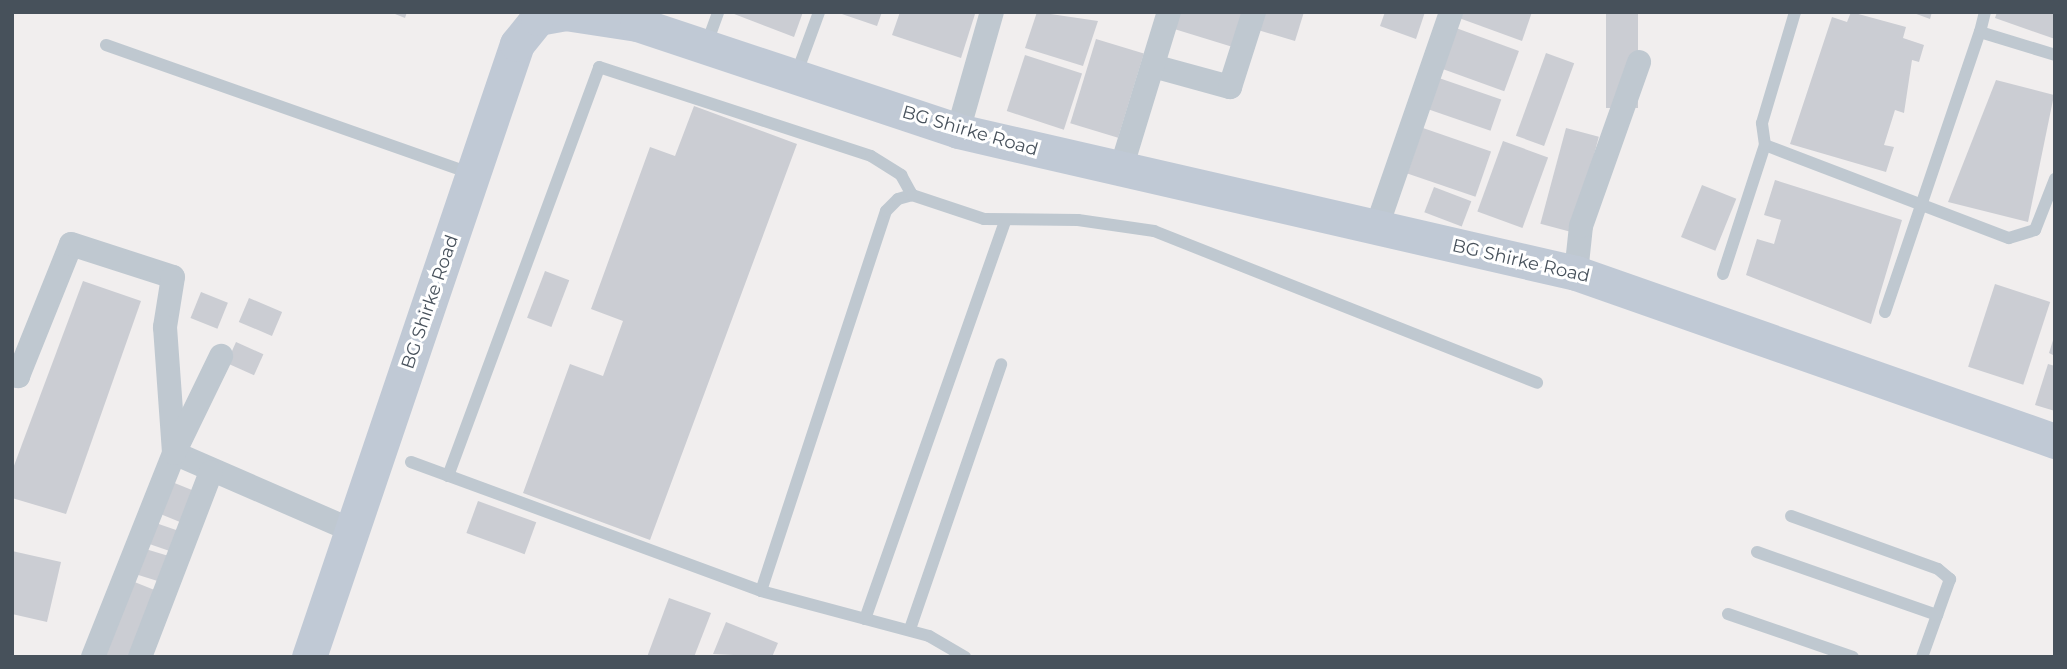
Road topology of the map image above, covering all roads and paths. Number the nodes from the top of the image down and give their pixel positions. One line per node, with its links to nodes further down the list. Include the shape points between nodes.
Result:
1 (718, 12): 12 (lane)
2 (819, 12): 16 (lane)
3 (992, 12): 17 (street)
4 (1169, 12): 15 (street)
5 (1254, 12): 15 (street, via 1230,87)
6 (1451, 12): 25 (street)
7 (1795, 12): 18 (lane, via 1762,123)
8 (1986, 12): 10 (lane)
9 (536, 15): 12 (street, BG Shirke Road, via 565,13 637,24); 20 (street, BG Shirke Road, via 517,44)
10 (1980, 32): 13 (lane); 23 (lane)
11 (106, 45): 20 (lane)
12 (705, 47): 16 (street, BG Shirke Road)
13 (2055, 55)
14 (1639, 62): 26 (street, via 1581,226)
15 (1153, 66): 19 (street)
16 (795, 77): 17 (street, BG Shirke Road)
17 (958, 131): 19 (street, BG Shirke Road)
18 (1765, 145): 23 (lane); 27 (lane)
19 (1120, 172): 25 (street, BG Shirke Road)
20 (473, 174): 39 (street, BG Shirke Road)
21 (2055, 179): 23 (lane, via 2027,237 2009,238)
22 (912, 195): 24 (lane); 37 (lane, via 901,175 871,156 599,67); 41 (lane, via 886,211)
23 (1920, 206): 28 (lane)
24 (1005, 221): 32 (lane, via 1068,219 1154,231); 44 (lane)
25 (1376, 229): 26 (street, BG Shirke Road)
26 (1576, 272): 33 (street, BG Shirke Road)
27 (1723, 274)
28 (1885, 312)
29 (221, 356): 34 (street)
30 (1001, 363): 45 (lane)
31 (12, 373): 34 (street, via 18,376 71,244 173,277 165,327)
32 (1536, 383)
33 (2055, 441)
34 (174, 453): 36 (street); 46 (street)
35 (411, 462): 37 (lane)
36 (211, 472): 39 (street); 47 (street)
37 (448, 476): 41 (lane)
38 (1791, 516): 43 (lane, via 1938,569 1950,579)
39 (353, 531): 48 (street, BG Shirke Road)
40 (1757, 552): 43 (lane)
41 (761, 590): 44 (lane)
42 (1728, 614): 50 (lane)
43 (1937, 615): 51 (lane)
44 (865, 619): 45 (lane)
45 (910, 629): 49 (lane)
46 (93, 657)
47 (140, 657)
48 (309, 657)
49 (965, 657)
50 (1853, 657)
51 (1922, 657)

